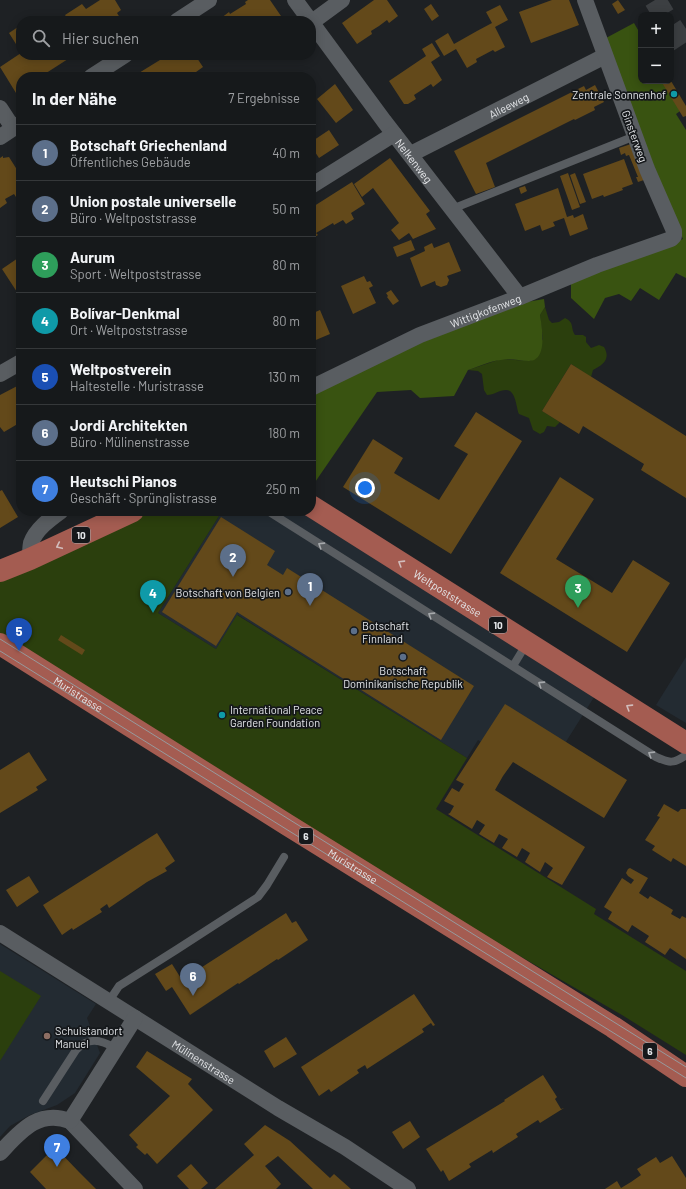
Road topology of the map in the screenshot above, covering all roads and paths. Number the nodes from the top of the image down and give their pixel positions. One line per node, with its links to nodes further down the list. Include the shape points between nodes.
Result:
1 (209, 0): 5 (street)
2 (295, 0): 6 (street, Nelkenweg)
3 (342, 0): 7 (street)
4 (585, 0): 9 (street, Ginsterweg)
5 (185, 16)
6 (307, 16)
7 (316, 19)
8 (316, 27): 14 (street, Nelkenweg)
9 (605, 56): 15 (street, Ginsterweg); 16 (street, Alleeweg)
10 (117, 60): 11 (street)
11 (99, 72)
12 (0, 108): 13 (street)
13 (11, 129)
14 (394, 134): 16 (street, Nelkenweg); 17 (street)
15 (635, 136): 18 (lane); 19 (street, Ginsterweg, via 674,231 673,237)
16 (411, 154): 18 (street, Nelkenweg)
17 (316, 183)
18 (452, 209): 20 (street, Nelkenweg)
19 (663, 242): 20 (street, Wittigkofenweg, via 597,265)
20 (520, 297): 23 (street, Wittigkofenweg, via 420,335)
21 (16, 365): 22 (street)
22 (0, 374)
23 (316, 386)
24 (316, 509): 31 (main road, Weltpoststrasse / 10, one-way to 24)
25 (54, 516): 28 (street, via 39,530 31,544)
26 (122, 516): 28 (main road, 10, one-way to 28)
27 (276, 516): 33 (lane, one-way to 27)
28 (30, 559): 29 (main road, 10); 30 (main road, 10)
29 (0, 570)
30 (0, 580)
31 (527, 642): 33 (lane); 34 (main road, Weltpoststrasse / 10, one-way to 31)
32 (0, 644): 41 (main road, Muristrasse / 6, via 613,1027)
33 (512, 666): 35 (lane, one-way to 33, via 675,762 667,762 656,757)
34 (686, 743)
35 (686, 754)
36 (284, 857): 38 (lane, via 258,897 119,986)
37 (0, 933): 38 (street, Mülinenstrasse)
38 (109, 1001): 39 (street, Mülinenstrasse)
39 (135, 1018): 40 (street); 46 (street, Mülinenstrasse, via 345,1147)
40 (116, 1048): 42 (lane, via 102,1041 82,1044); 43 (street)
41 (686, 1076)
42 (43, 1101)
43 (70, 1121): 44 (street, via 52,1118 34,1122 21,1131); 45 (street)
44 (0, 1153)
45 (135, 1189)
46 (408, 1189)

